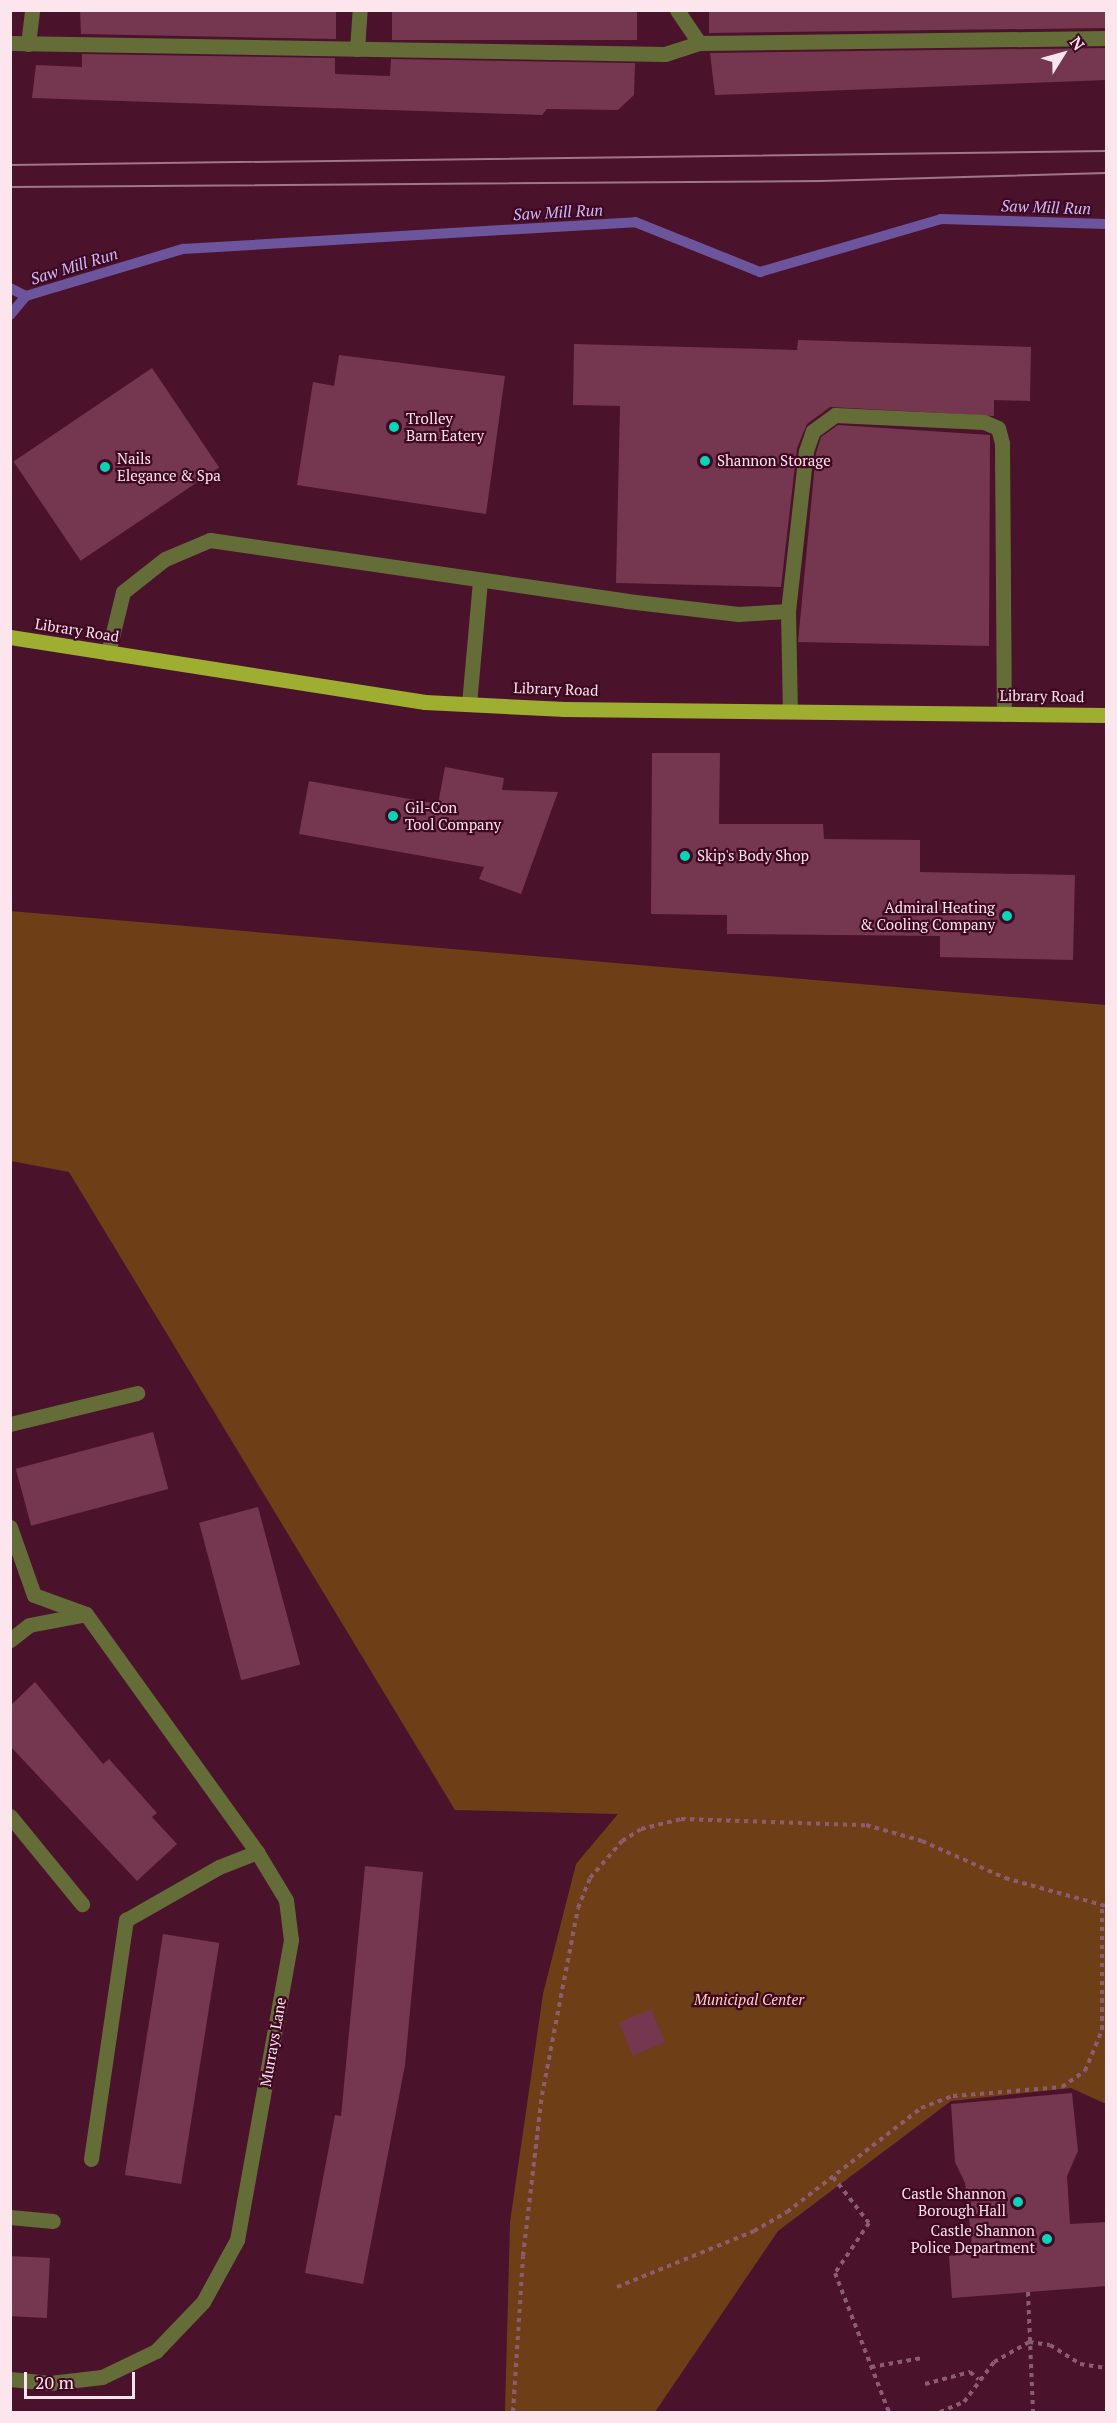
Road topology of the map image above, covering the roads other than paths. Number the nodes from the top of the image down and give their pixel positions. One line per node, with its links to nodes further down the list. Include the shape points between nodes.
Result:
1 (32, 10): 7 (street)
2 (360, 10): 8 (street)
3 (677, 10): 6 (street)
4 (1107, 38): 6 (street)
5 (10, 43): 7 (street)
6 (699, 43): 8 (street, via 665,54)
7 (28, 44): 8 (street)
8 (357, 50)
9 (480, 581): 10 (street, via 738,614); 12 (street, via 210,540 165,559 123,592); 13 (street)
10 (788, 611): 14 (street); 15 (street, via 806,451 813,431 835,415 984,422 998,428 1002,443)
11 (10, 637): 12 (main road, Library Road)
12 (108, 653): 13 (main road, Library Road, via 425,702)
13 (470, 704): 14 (main road, Library Road)
14 (790, 711): 15 (main road, Library Road)
15 (1004, 714): 16 (main road, Library Road)
16 (1107, 715)
17 (137, 1393): 18 (street)
18 (10, 1424)
19 (10, 1527): 20 (street, via 34,1595)
20 (86, 1614): 21 (street, via 29,1625); 23 (street, Murrays Lane)
21 (10, 1640)
22 (10, 1816): 24 (street)
23 (257, 1852): 25 (street, via 219,1867 126,1920); 28 (street, Murrays Lane, via 286,1900 291,1940 237,2240 203,2302 156,2351 102,2377 50,2383)
24 (82, 1904)
25 (92, 2159)
26 (10, 2217): 27 (street)
27 (53, 2221)
28 (10, 2379)

